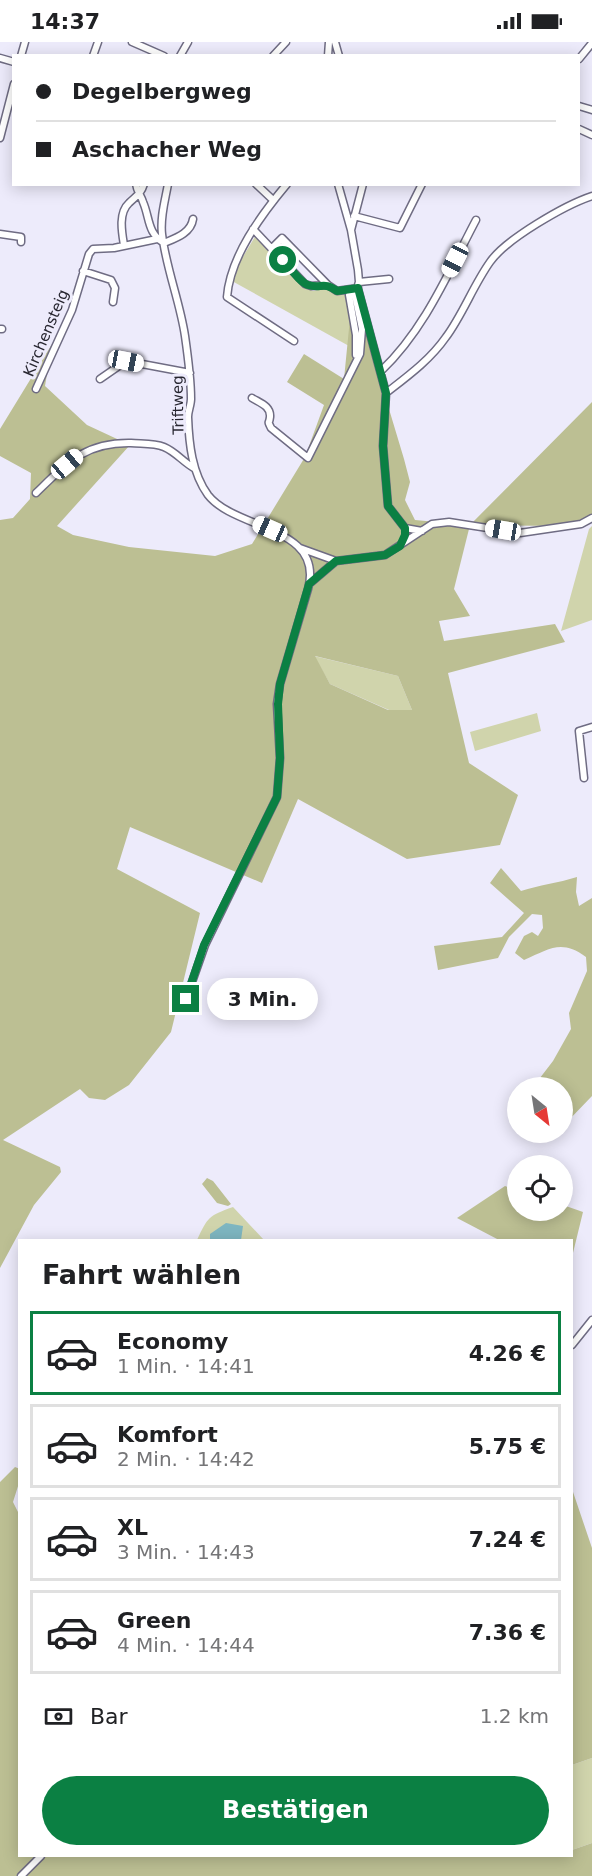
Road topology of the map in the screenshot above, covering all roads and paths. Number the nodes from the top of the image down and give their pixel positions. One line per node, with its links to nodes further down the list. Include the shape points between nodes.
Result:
1 (132, 42): 4 (street)
2 (286, 42): 5 (street)
3 (592, 43): 6 (street)
4 (159, 54)
5 (275, 54)
6 (580, 58)
7 (12, 89): 8 (street)
8 (4, 109): 9 (street)
9 (0, 138)
10 (137, 186): 18 (street)
11 (144, 186): 18 (street)
12 (168, 186): 29 (street, Triftweg, via 162,213)
13 (258, 186): 20 (street)
14 (284, 186): 20 (street)
15 (339, 186): 25 (street)
16 (362, 186): 21 (street)
17 (421, 186): 21 (street, via 400,228)
18 (139, 195): 27 (street); 30 (street, via 123,211)
19 (592, 196): 42 (street, via 574,202 504,246 490,261 447,337 420,368)
20 (273, 201): 24 (street)
21 (354, 216): 25 (street)
22 (193, 219): 29 (street, via 190,228)
23 (476, 220): 38 (street, via 424,320)
24 (253, 229): 31 (street); 37 (street, via 232,273 226,297)
25 (351, 230): 35 (street)
26 (0, 234): 28 (street, via 21,237)
27 (157, 239): 29 (street); 30 (street, Kirchensteig)
28 (21, 242)
29 (164, 243): 39 (street, Triftweg)
30 (124, 245): 32 (street, Kirchensteig, via 93,249)
31 (273, 248): 34 (street, via 305,284); 34 (street, via 282,238)
32 (83, 271): 36 (street, via 111,280 115,288); 41 (street, Kirchensteig, via 72,310)
33 (389, 279): 35 (street)
34 (328, 285): 35 (street, via 337,291)
35 (359, 285): 38 (street); 43 (street, via 355,295 362,329 360,354 308,458 271,428 268,408)
36 (113, 302)
37 (294, 341)
38 (381, 371): 42 (street)
39 (190, 373): 40 (street, via 126,361); 44 (street, Triftweg, via 188,415)
40 (100, 379)
41 (36, 389)
42 (386, 393): 47 (street, via 383,446 388,506)
43 (252, 398)
44 (194, 468): 45 (street, via 162,446 98,446 78,455); 50 (street, Triftweg, via 216,503 280,533)
45 (36, 493)
46 (592, 518): 48 (street, via 581,524 520,533 449,522 432,524)
47 (405, 528): 48 (street); 49 (street)
48 (422, 531): 49 (street)
49 (400, 546): 51 (street, via 385,555)
50 (300, 548): 51 (street, Triftweg); 52 (street, via 308,562)
51 (336, 561): 52 (street)
52 (309, 584): 55 (street, via 280,684 277,797 204,945)
53 (592, 727): 54 (street, via 579,731)
54 (584, 778)
55 (186, 999)
56 (592, 1320): 57 (street)
57 (573, 1344)
58 (40, 1857): 59 (street)
59 (21, 1876)

